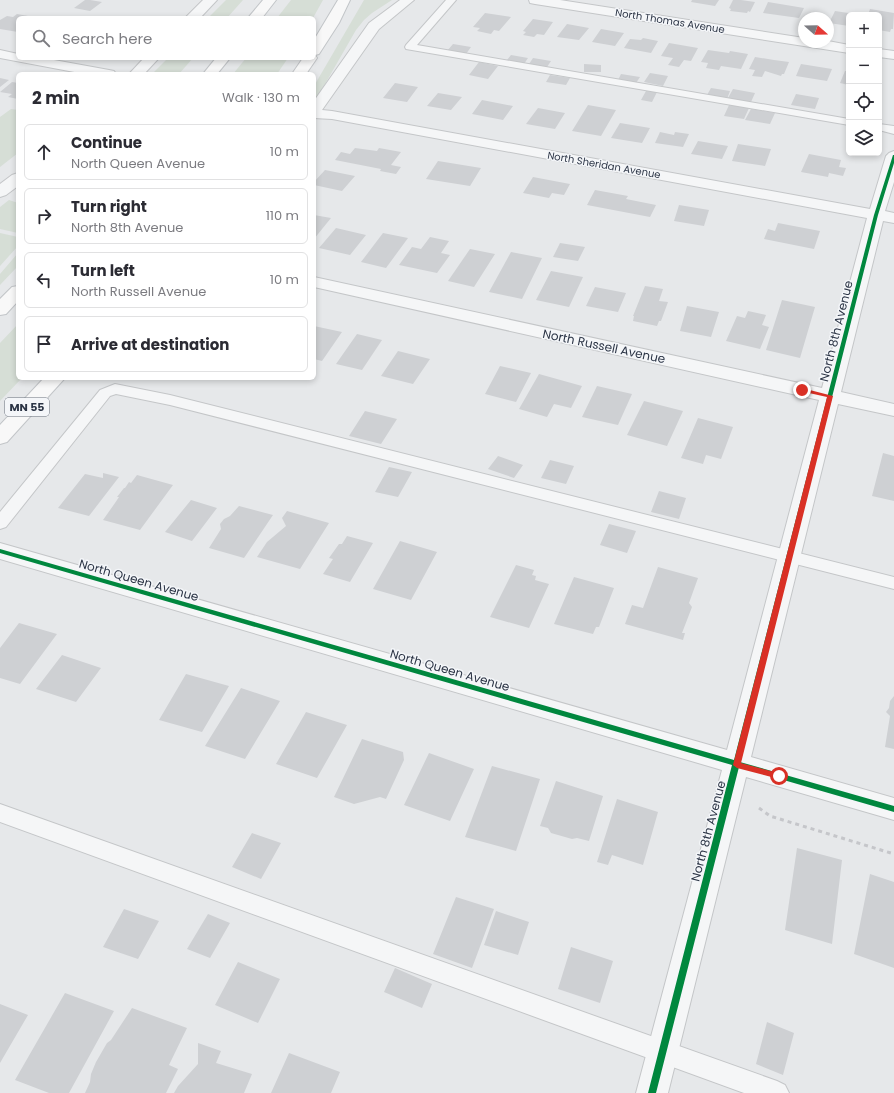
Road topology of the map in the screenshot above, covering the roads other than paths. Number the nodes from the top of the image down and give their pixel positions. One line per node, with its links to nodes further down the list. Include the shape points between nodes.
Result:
1 (211, 0): 7 (street)
2 (270, 0): 8 (main road)
3 (344, 0): 11 (main road)
4 (408, 0): 25 (street, via 374,26)
5 (451, 0): 27 (lane, via 410,47)
6 (535, 0): 9 (street, North Thomas Avenue)
7 (194, 16)
8 (257, 16)
9 (798, 41)
10 (834, 46): 12 (street, North Thomas Avenue)
11 (316, 48)
12 (846, 48)
13 (0, 54): 16 (street)
14 (882, 54): 15 (street)
15 (894, 56)
16 (16, 57)
17 (30, 60): 21 (street)
18 (150, 60): 22 (street)
19 (221, 60): 23 (main road)
20 (309, 60): 24 (main road)
21 (98, 72)
22 (138, 72)
23 (212, 72)
24 (300, 72)
25 (316, 110)
26 (316, 113): 33 (street, North Sheridan Avenue)
27 (846, 121)
28 (882, 128): 29 (lane)
29 (894, 130)
30 (894, 156): 33 (street, North 8th Avenue)
31 (16, 180): 32 (street)
32 (0, 192)
33 (876, 215): 34 (street, North Sheridan Avenue); 39 (street, North 8th Avenue)
34 (894, 218)
35 (316, 282): 39 (street, North Russell Avenue)
36 (16, 294): 37 (main road)
37 (0, 310)
38 (53, 380): 41 (main road, MN 55)
39 (830, 396): 40 (street, North Russell Avenue); 44 (street, North 8th Avenue)
40 (894, 410)
41 (0, 437)
42 (0, 523): 44 (lane, via 106,393 115,389 170,400)
43 (0, 551): 46 (street, North Queen Avenue)
44 (790, 557): 45 (lane); 46 (street, North 8th Avenue)
45 (894, 583)
46 (737, 765): 47 (street, North Queen Avenue); 49 (street, North 8th Avenue)
47 (894, 809)
48 (0, 813): 49 (lane)
49 (663, 1053): 50 (street, North 8th Avenue); 51 (lane)
50 (652, 1093)
51 (777, 1093)

